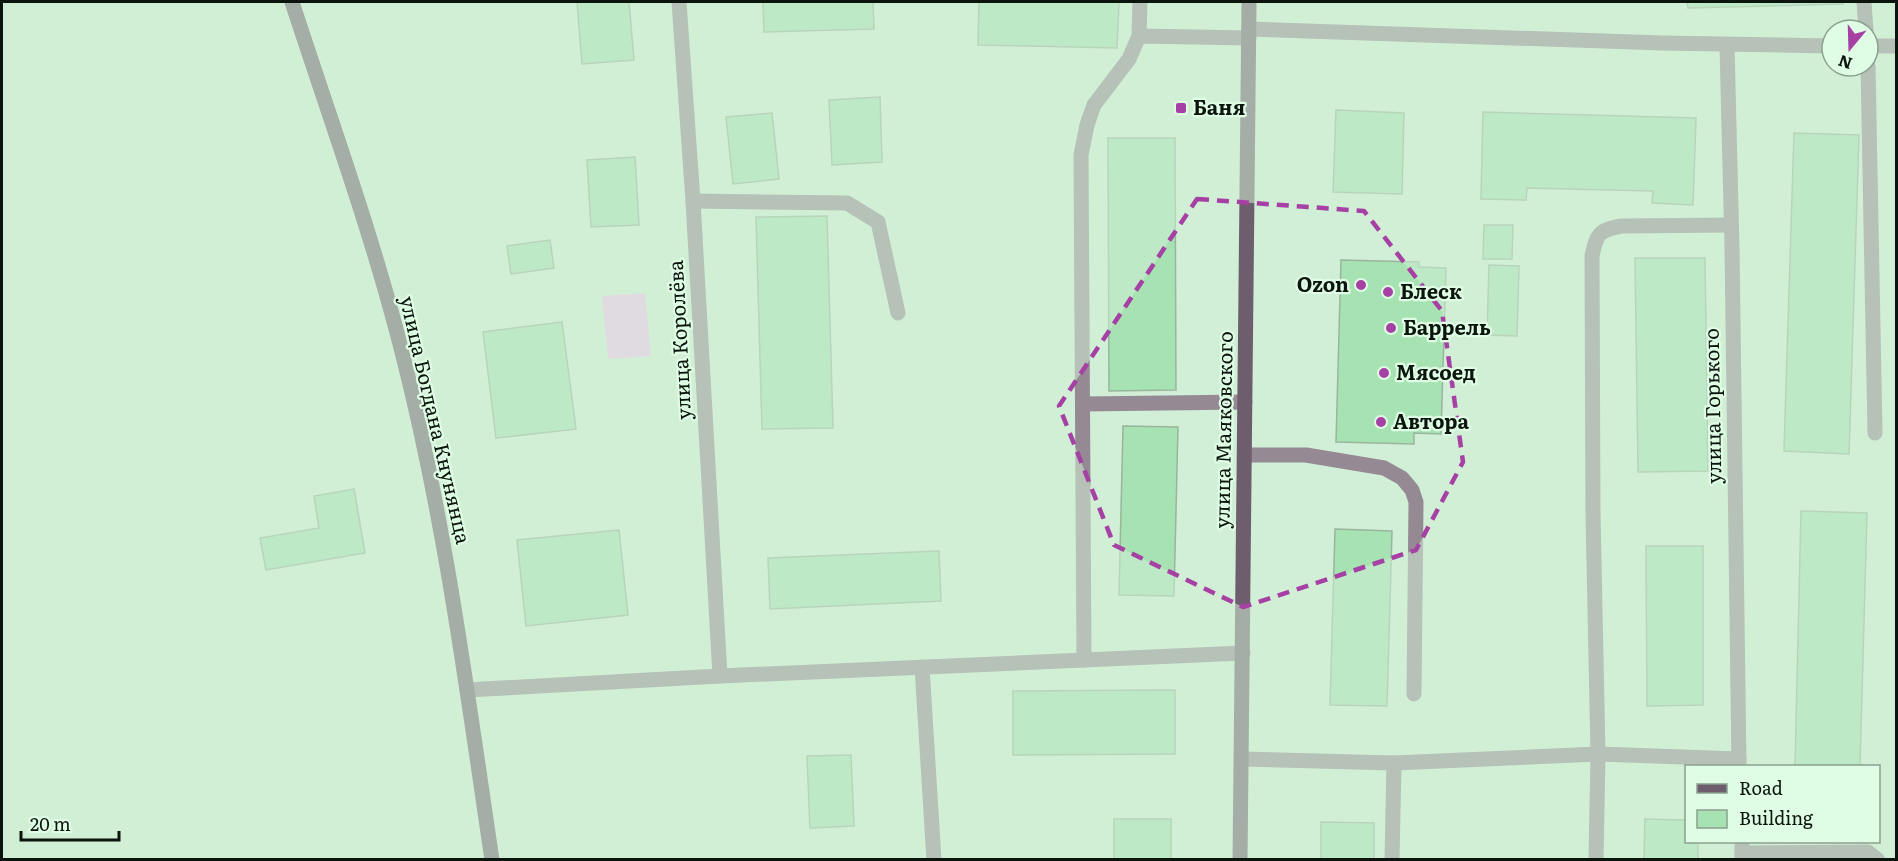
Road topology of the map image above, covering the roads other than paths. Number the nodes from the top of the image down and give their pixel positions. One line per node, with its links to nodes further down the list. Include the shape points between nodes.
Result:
1 (292, 2): 25 (main road, улица Богдана Кнунянца, via 403,356 438,521)
2 (679, 2): 14 (street, улица Королёва)
3 (1140, 2): 8 (street)
4 (1250, 2): 7 (main road, улица Маяковского)
5 (1864, 2): 6 (street)
6 (1865, 18)
7 (1249, 33): 8 (street); 9 (street); 17 (main road, улица Маяковского)
8 (1139, 36): 18 (street, via 1129,59 1094,105 1081,155)
9 (1727, 45): 10 (street); 15 (street, улица Горького)
10 (1820, 46)
11 (1880, 46): 12 (street)
12 (1896, 46)
13 (1868, 78): 19 (street)
14 (693, 201): 16 (street, via 847,203 878,222); 24 (street, улица Королёва)
15 (1731, 225): 27 (street, via 1622,226 1606,229 1596,239 1592,256); 30 (street, улица Горького)
16 (898, 313)
17 (1245, 402): 18 (street); 20 (main road, улица Маяковского)
18 (1083, 404): 22 (street)
19 (1875, 433)
20 (1245, 455): 21 (main road, улица Маяковского); 26 (street, via 1306,455 1383,468 1402,478 1412,490 1416,502)
21 (1243, 653): 22 (street); 28 (main road, улица Маяковского)
22 (1084, 660): 23 (street)
23 (922, 667): 24 (street); 33 (street)
24 (720, 676): 25 (street)
25 (467, 690): 32 (main road, улица Богдана Кнунянца)
26 (1414, 694)
27 (1598, 754): 29 (street); 30 (street); 36 (street)
28 (1242, 759): 29 (street); 34 (main road, улица Маяковского)
29 (1394, 763): 35 (street)
30 (1739, 763)
31 (1742, 851): 37 (street, via 1868,852)
32 (492, 860)
33 (934, 860)
34 (1240, 860)
35 (1392, 860)
36 (1596, 860)
37 (1878, 860)

